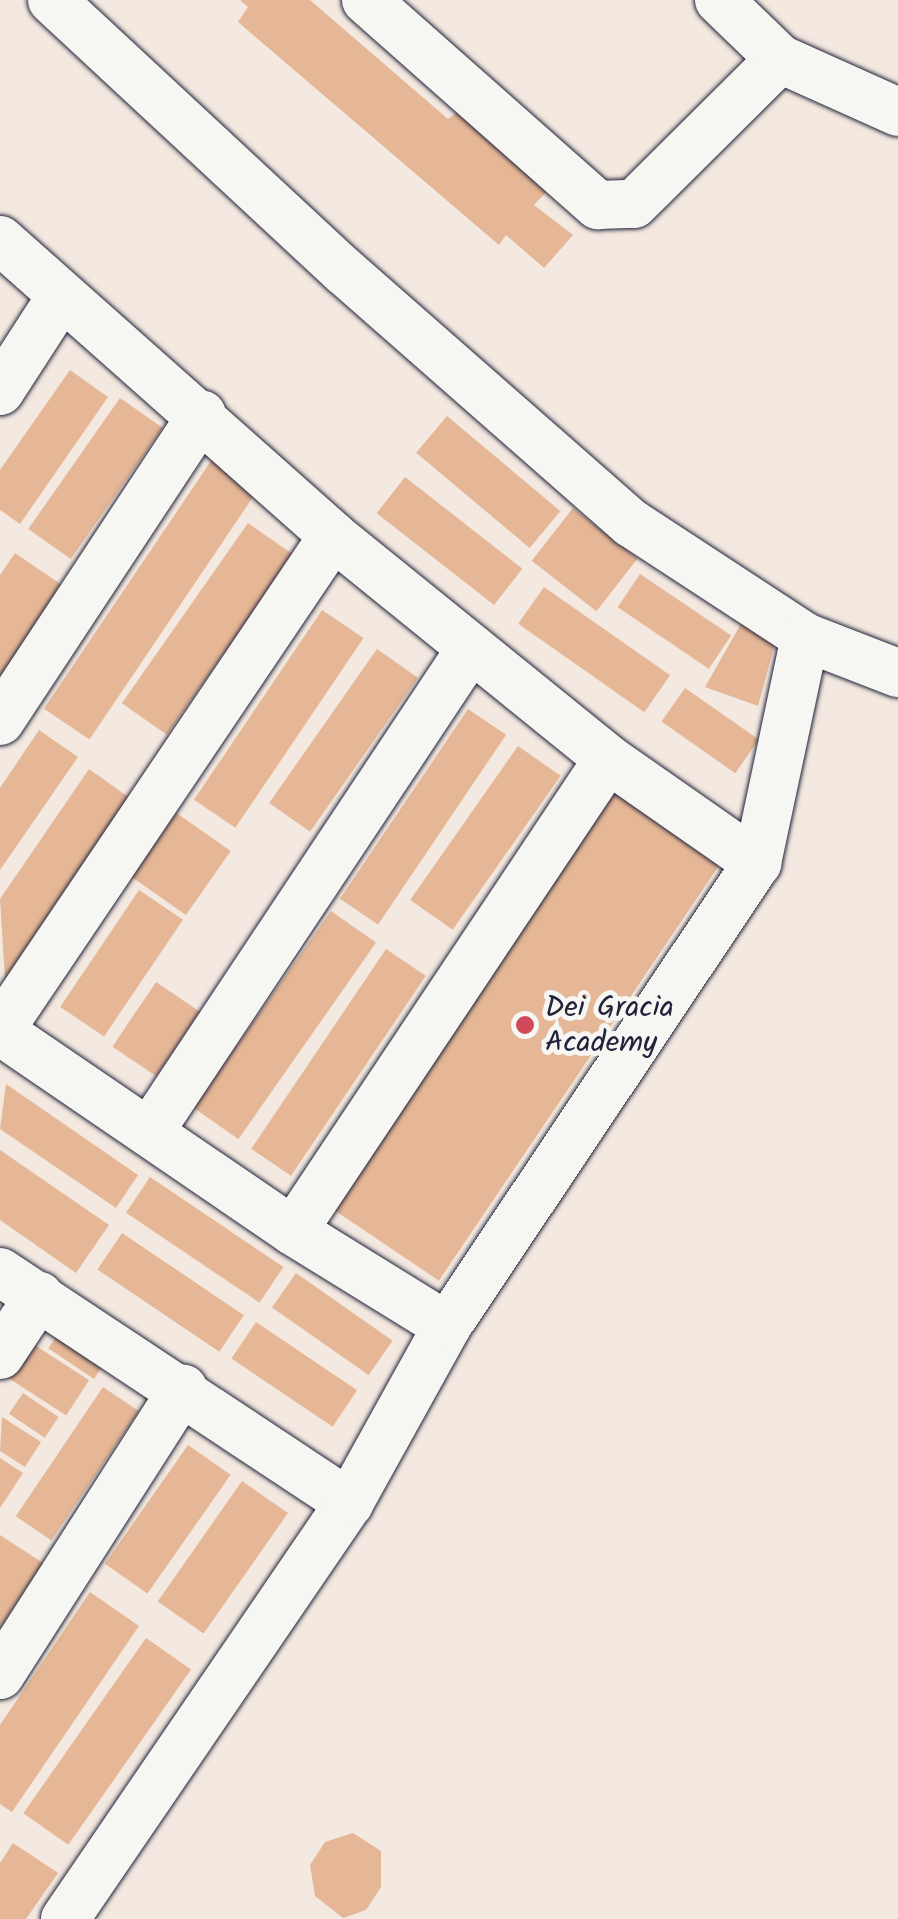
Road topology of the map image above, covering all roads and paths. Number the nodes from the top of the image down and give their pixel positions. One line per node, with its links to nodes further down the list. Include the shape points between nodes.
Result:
1 (52, 0): 11 (street, via 344,271 631,523)
2 (366, 0): 4 (street, via 598,205 634,204)
3 (719, 0): 4 (street)
4 (780, 60): 5 (street)
5 (898, 112)
6 (0, 240): 7 (street)
7 (62, 296): 8 (street); 9 (street)
8 (0, 391)
9 (202, 415): 10 (street); 14 (street)
10 (333, 536): 12 (street); 17 (street)
11 (805, 637): 13 (street); 16 (street)
12 (471, 648): 15 (street); 18 (street)
13 (898, 673)
14 (0, 721)
15 (608, 759): 16 (street); 19 (street)
16 (757, 863): 21 (street)
17 (0, 1030): 18 (street)
18 (150, 1131): 19 (street)
19 (293, 1231): 21 (street)
20 (20, 1284): 22 (street); 23 (street)
21 (447, 1326): 24 (street)
22 (0, 1355)
23 (183, 1390): 24 (street); 25 (street)
24 (349, 1503): 26 (street)
25 (0, 1675)
26 (65, 1919)

